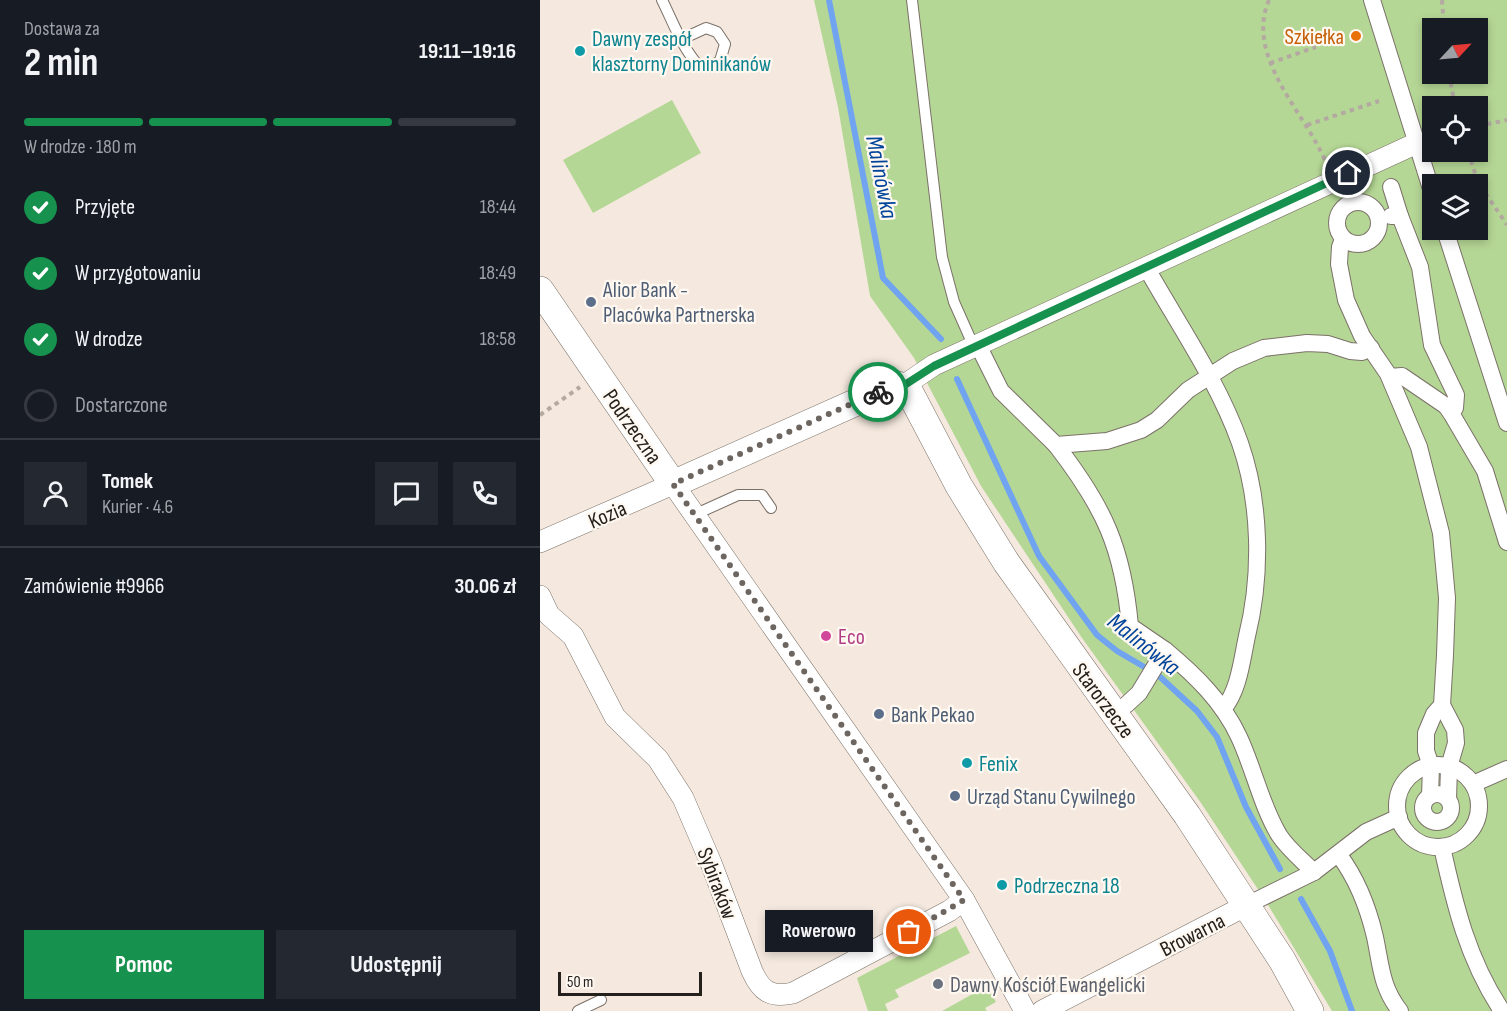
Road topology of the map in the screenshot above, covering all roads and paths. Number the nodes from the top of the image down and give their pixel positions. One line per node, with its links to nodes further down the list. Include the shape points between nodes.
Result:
1 (662, 0): 7 (lane)
2 (912, 0): 27 (lane, via 942,257)
3 (1269, 0): 9 (path, via 1263,29)
4 (1372, 0): 14 (street)
5 (1442, 0): 6 (path)
6 (1443, 18)
7 (682, 39)
8 (1316, 48): 9 (path)
9 (1270, 63): 13 (path)
10 (1379, 100): 13 (path)
11 (1507, 120): 12 (path)
12 (1488, 124)
13 (1307, 125): 17 (path)
14 (1417, 143): 16 (street); 17 (street)
15 (1471, 162): 22 (path, via 1478,182)
16 (1426, 174)
17 (1332, 180): 19 (street); 25 (street)
18 (1391, 187): 20 (street)
19 (1344, 206): 21 (street, via 1361,202 1375,211); 23 (street, via 1336,222)
20 (1400, 216): 21 (street); 33 (street, via 1420,267 1436,358 1456,395)
21 (1378, 219): 23 (street, via 1376,234 1365,243)
22 (1507, 225)
23 (1343, 239): 28 (street, via 1341,282 1354,320)
24 (1448, 240): 35 (street)
25 (1146, 267): 27 (street); 30 (street)
26 (540, 290): 29 (street, Podrzeczna)
27 (971, 348): 32 (street); 36 (street, via 1000,391)
28 (1371, 348): 30 (street, via 1350,351 1307,343 1264,348); 31 (street)
29 (598, 375): 34 (path); 37 (street, Podrzeczna)
30 (1208, 377): 36 (street, via 1141,430 1107,441); 46 (street, via 1245,459 1256,549 1254,607 1233,692)
31 (1390, 377): 33 (street, via 1402,376 1439,400); 45 (street, via 1422,454 1441,533 1447,598)
32 (903, 386): 37 (street, via 888,388); 59 (street, Starorzecze, via 913,397 959,486 1006,562 1156,769)
33 (1451, 413): 41 (street, via 1489,479)
34 (540, 415)
35 (1507, 423)
36 (1056, 445): 43 (street, via 1104,514 1119,556 1130,627)
37 (673, 484): 39 (street, Podrzeczna); 40 (street, Kozia)
38 (771, 508): 39 (lane, via 762,495 738,495)
39 (696, 514): 58 (street, Podrzeczna)
40 (540, 542)
41 (1507, 542)
42 (540, 596): 58 (street, Sybiraków, via 549,615 573,636 615,717 658,759 683,798 752,971 768,994 793,993)
43 (1156, 664): 44 (street); 46 (street, via 1187,668)
44 (1126, 705)
45 (1442, 705): 47 (street, via 1426,733); 48 (street, via 1455,730 1455,756)
46 (1223, 709): 57 (street, via 1239,737 1281,837)
47 (1431, 766): 48 (street); 51 (street); 53 (street, via 1418,771 1404,784 1398,803)
48 (1449, 767): 50 (street, via 1467,776); 52 (street)
49 (1507, 769): 50 (street)
50 (1473, 784): 55 (street, via 1479,797 1476,825 1456,844)
51 (1430, 795): 52 (street, via 1443,794); 54 (street, via 1423,807 1425,814)
52 (1448, 799): 54 (street, via 1450,813)
53 (1399, 817): 55 (street, via 1410,836 1420,843); 56 (street, via 1366,832)
54 (1438, 822): 55 (street)
55 (1442, 848): 66 (street, via 1468,949)
56 (1339, 855): 57 (street); 65 (street, via 1363,896 1382,981)
57 (1314, 872): 59 (street)
58 (964, 900): 62 (street, Podrzeczna)
59 (1247, 905): 63 (street, Browarna); 64 (street, Starorzecze)
60 (601, 1000): 61 (lane)
61 (578, 1011)
62 (1025, 1011)
63 (1042, 1011)
64 (1310, 1011)
65 (1400, 1011)
66 (1502, 1011)

